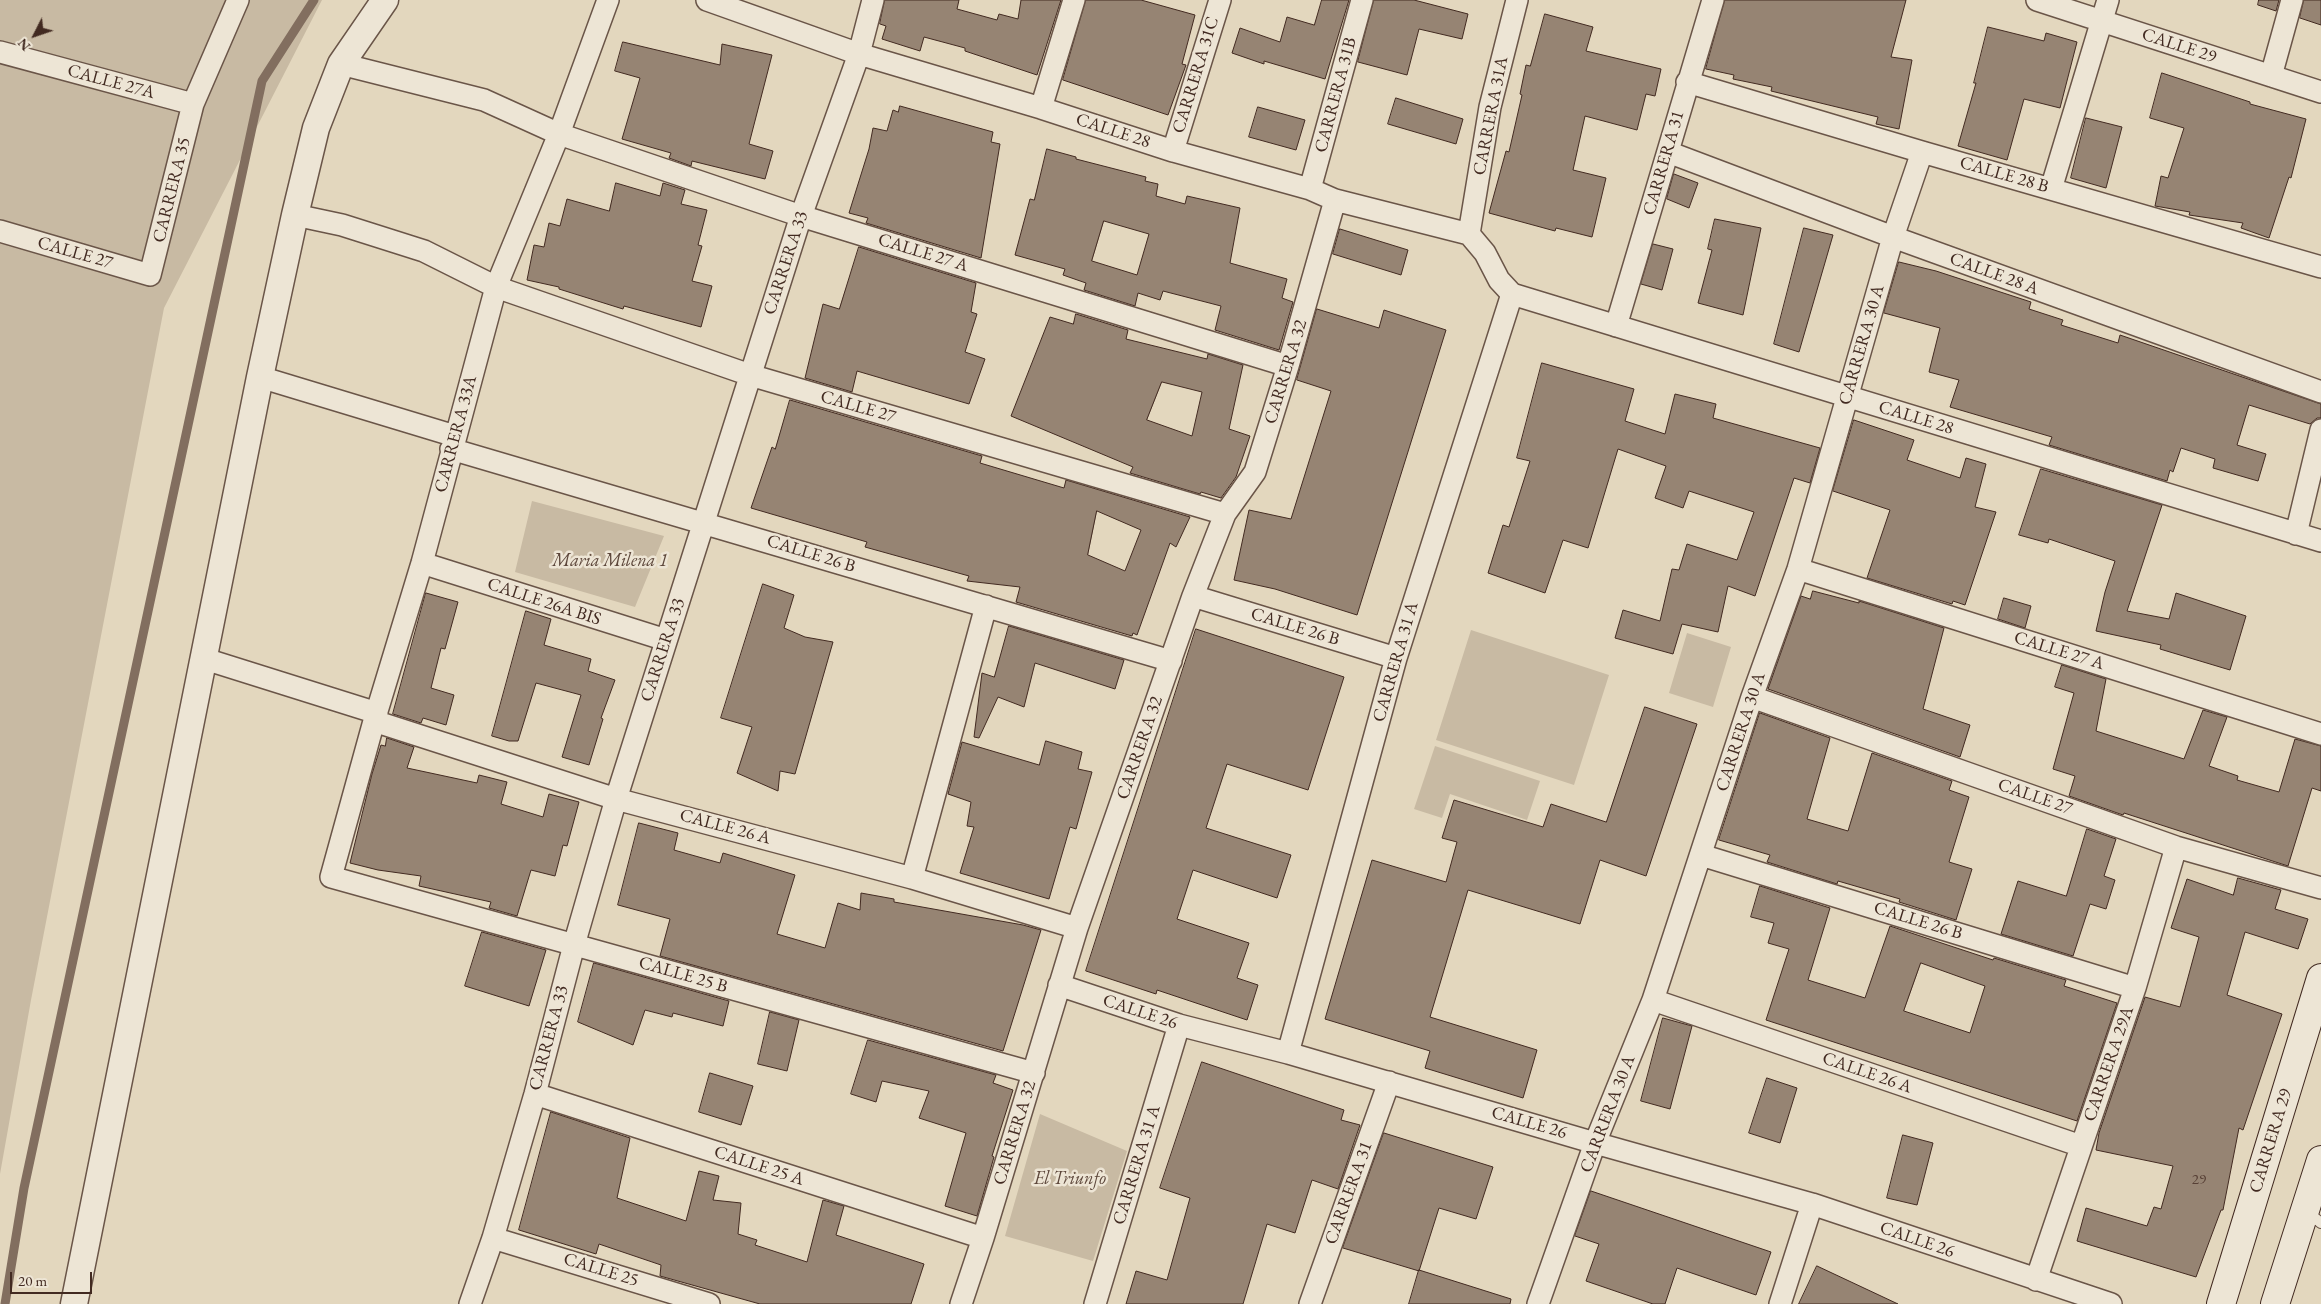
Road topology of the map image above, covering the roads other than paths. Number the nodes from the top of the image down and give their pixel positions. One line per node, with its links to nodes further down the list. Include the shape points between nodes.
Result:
1 (238, 0): 21 (street, CARRERA 35)
2 (385, 0): 17 (street)
3 (608, 0): 23 (street, CARRERA 33A)
4 (707, 0): 16 (street, CALLE 28)
5 (872, 0): 16 (street, CARRERA 33)
6 (1074, 0): 22 (street)
7 (1220, 0): 24 (street, CARRERA 31C)
8 (1362, 0): 28 (street, CARRERA 31B)
9 (1518, 0): 33 (street, CARRERA 31A, via 1490,107)
10 (1713, 0): 19 (street, CARRERA 31)
11 (2036, 0): 14 (street, CALLE 29)
12 (2108, 0): 14 (street)
13 (2292, 0): 18 (street)
14 (2102, 20): 18 (street, CALLE 29); 27 (street)
15 (0, 52): 21 (street, CALLE 27A)
16 (859, 54): 22 (street, CALLE 28); 31 (street, CARRERA 33)
17 (341, 64): 23 (street, CALLE 27 A, via 484,100); 30 (street, via 316,128)
18 (2271, 76): 20 (street, CALLE 29)
19 (1687, 82): 25 (street, CARRERA 31); 26 (street, CALLE 28 B)
20 (2321, 92)
21 (193, 104): 36 (street, CARRERA 35)
22 (1041, 108): 24 (street, CALLE 28)
23 (559, 134): 31 (street, CALLE 27 A); 37 (street, CARRERA 33A)
24 (1173, 151): 28 (street, CALLE 28)
25 (1668, 152): 34 (street, CALLE 28 A); 39 (street, CARRERA 31)
26 (1922, 152): 27 (street, CALLE 28 B); 34 (street, CARRERA 30 A)
27 (2051, 189): 35 (street, CALLE 28 B)
28 (1310, 190): 29 (street, CALLE 28)
29 (1335, 200): 33 (street, CALLE 28); 40 (street, CARRERA 32)
30 (295, 216): 37 (street, CALLE 27, via 342,225 424,251); 42 (street)
31 (801, 216): 40 (street, CALLE 27 A); 41 (street, CARRERA 33)
32 (0, 232): 36 (street, CALLE 27)
33 (1469, 234): 38 (street, via 1485,253)
34 (1893, 238): 43 (street, CALLE 28 A); 44 (street, CARRERA 30 A)
35 (2321, 266)
36 (150, 275)
37 (496, 287): 41 (street, CALLE 27); 46 (street, CARRERA 33A)
38 (1505, 287): 39 (street, CALLE 28); 56 (street, CARRERA 31 A)
39 (1616, 326): 44 (street, CALLE 28)
40 (1288, 366): 47 (street, CARRERA 32, via 1255,472)
41 (750, 375): 47 (street, CALLE 27); 48 (street, CARRERA 33)
42 (260, 378): 46 (street, CALLE 26 B); 57 (street)
43 (2321, 392)
44 (1847, 397): 49 (street, CALLE 28); 52 (street, CARRERA 30 A)
45 (2321, 430): 49 (street)
46 (453, 442): 48 (street, CALLE 26 B); 51 (street, CARRERA 33A)
47 (1225, 514): 53 (street, CARRERA 32)
48 (704, 522): 54 (street, CALLE 26 B); 55 (street, CARRERA 33)
49 (2296, 534): 50 (street, CALLE 28)
50 (2321, 541)
51 (422, 563): 55 (street, CALLE 26A BIS); 60 (street, CARRERA 33A)
52 (1798, 569): 59 (street, CARRERA 30 A); 61 (street, CALLE 27 A)
53 (1193, 596): 56 (street, CALLE 26 B); 58 (street, CARRERA 32)
54 (986, 606): 58 (street, CALLE 26 B); 66 (street)
55 (666, 640): 62 (street, CARRERA 33)
56 (1396, 658): 75 (street, CARRERA 31 A)
57 (205, 659): 60 (street, CALLE 26 A); 88 (street)
58 (1171, 661): 68 (street, CARRERA 32)
59 (1752, 697): 63 (street, CALLE 27); 64 (street, CARRERA 30 A)
60 (376, 717): 62 (street, CALLE 26 A); 65 (street, CARRERA 33A)
61 (2321, 734)
62 (616, 798): 66 (street, CALLE 26 A); 69 (street, CARRERA 33)
63 (2176, 846): 67 (street, CALLE 27); 72 (street, CARRERA 29A)
64 (1701, 854): 72 (street, CALLE 26 B); 73 (street, CARRERA 30 A)
65 (331, 877): 69 (street, CALLE 25 B)
66 (912, 878): 68 (street, CALLE 26 A)
67 (2321, 888)
68 (1076, 928): 71 (street, CARRERA 32)
69 (574, 945): 76 (street, CALLE 25 B); 78 (street, CARRERA 33)
70 (2321, 978): 97 (main road, CARRERA 29)
71 (1059, 986): 74 (street, CALLE 26); 76 (street, CARRERA 32)
72 (2135, 988): 80 (street, CARRERA 29A)
73 (1653, 1000): 79 (street, CARRERA 30 A); 80 (street, CALLE 26 A)
74 (1179, 1025): 75 (street, CALLE 26); 92 (street, CARRERA 31 A)
75 (1288, 1053): 77 (street, CALLE 26)
76 (1034, 1073): 85 (street, CARRERA 32)
77 (1389, 1082): 79 (street, CALLE 26); 93 (street, CARRERA 31)
78 (535, 1094): 84 (street, CARRERA 33); 85 (street, CALLE 25 A)
79 (1595, 1143): 82 (street, CALLE 26); 94 (street, CARRERA 30 A)
80 (2081, 1146): 86 (street, CARRERA 29A)
81 (2321, 1160): 83 (main road)
82 (1812, 1204): 86 (street, CALLE 26); 95 (street)
83 (2313, 1216): 98 (main road)
84 (492, 1238): 87 (street, CALLE 25); 89 (street, CARRERA 33)
85 (983, 1238): 91 (street, CARRERA 32)
86 (2036, 1280): 96 (street, CALLE 26)
87 (663, 1296): 90 (street, CALLE 25)
88 (74, 1304)
89 (470, 1304)
90 (709, 1304)
91 (961, 1304)
92 (1094, 1304)
93 (1310, 1304)
94 (1538, 1304)
95 (1780, 1304)
96 (2111, 1304)
97 (2221, 1304)
98 (2275, 1304)

